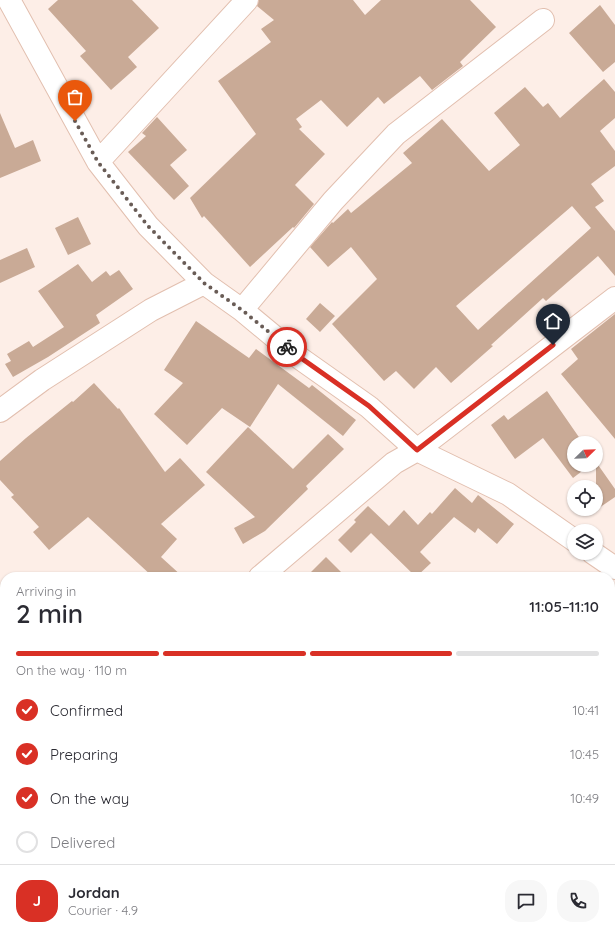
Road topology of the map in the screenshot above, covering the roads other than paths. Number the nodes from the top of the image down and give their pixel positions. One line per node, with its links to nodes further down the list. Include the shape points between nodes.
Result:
1 (9, 0): 4 (street)
2 (248, 0): 4 (street)
3 (543, 20): 7 (street, via 396,134 333,200)
4 (98, 162): 5 (street, via 148,226)
5 (204, 283): 7 (street); 8 (street, via 152,310 42,380)
6 (615, 298): 9 (street)
7 (242, 310): 9 (street, via 301,358 369,406)
8 (0, 411)
9 (417, 450): 10 (street, via 508,494); 13 (street, via 394,463)
10 (567, 535)
11 (603, 560): 12 (street)
12 (615, 568)
13 (266, 572)

